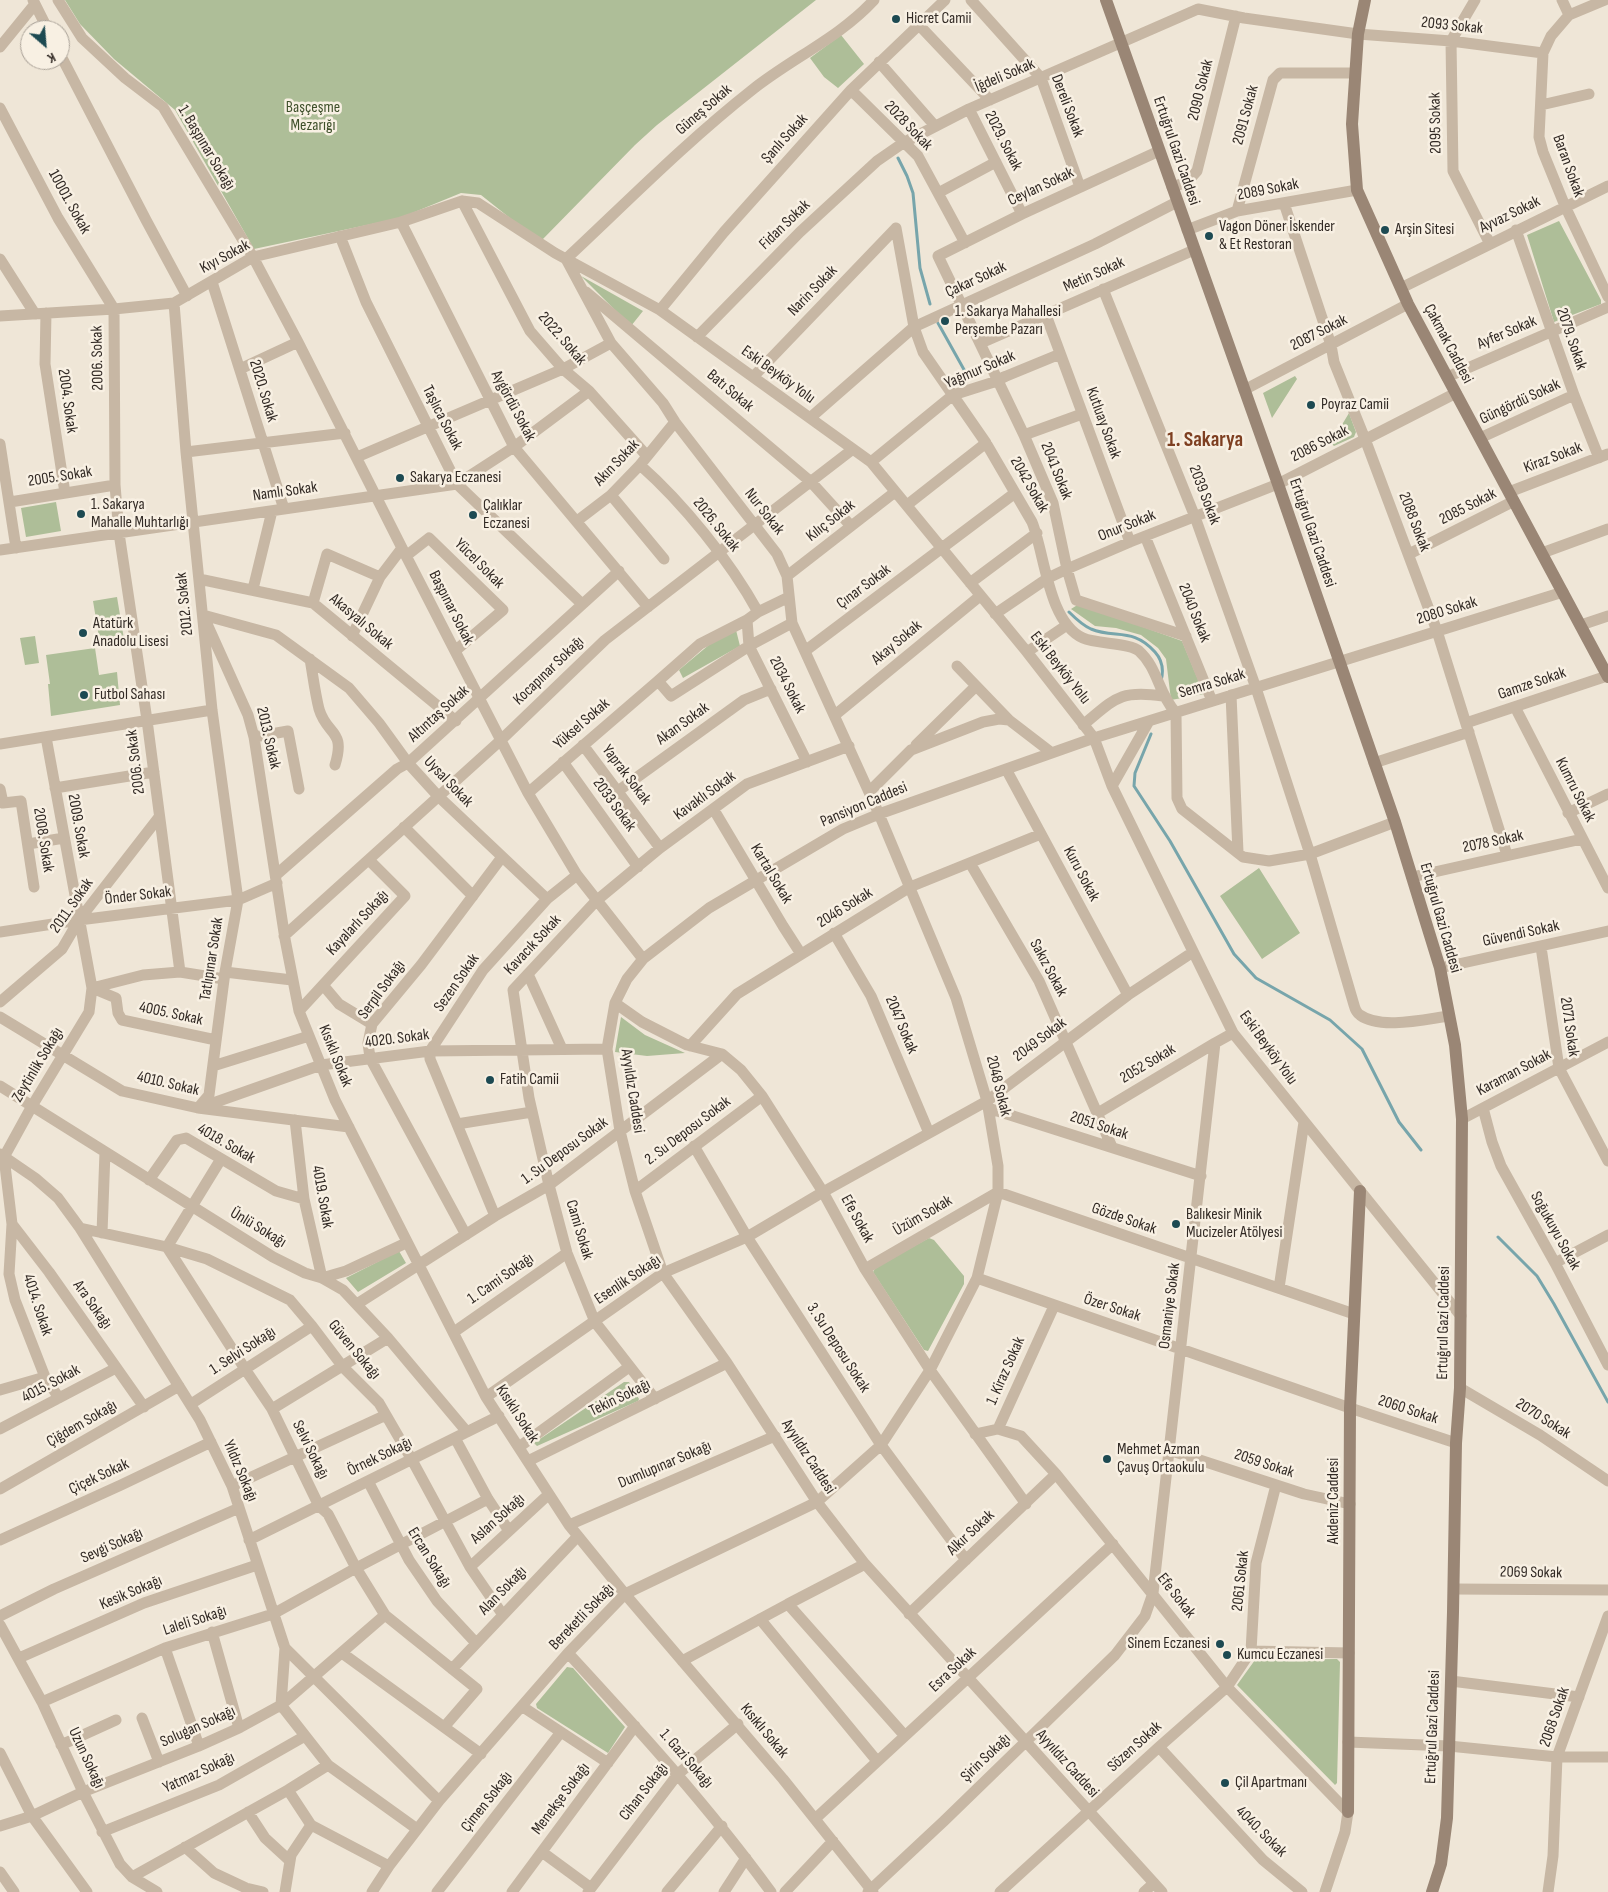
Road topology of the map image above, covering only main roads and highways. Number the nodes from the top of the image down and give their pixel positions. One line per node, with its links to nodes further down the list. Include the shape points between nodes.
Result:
1 (1106, 0): 6 (main road, Ertuğrul Gazi Caddesi, via 1395,822 1440,968 1455,1045 1462,1119 1460,1388 1447,1818 1441,1864)
2 (1365, 0): 3 (main road, Çakmak Caddesi, via 1358,34 1352,124 1357,190 1408,304)
3 (1608, 676)
4 (1360, 1191): 5 (main road, Akdeniz Caddesi, via 1350,1408)
5 (1348, 1812)
6 (1432, 1892)

